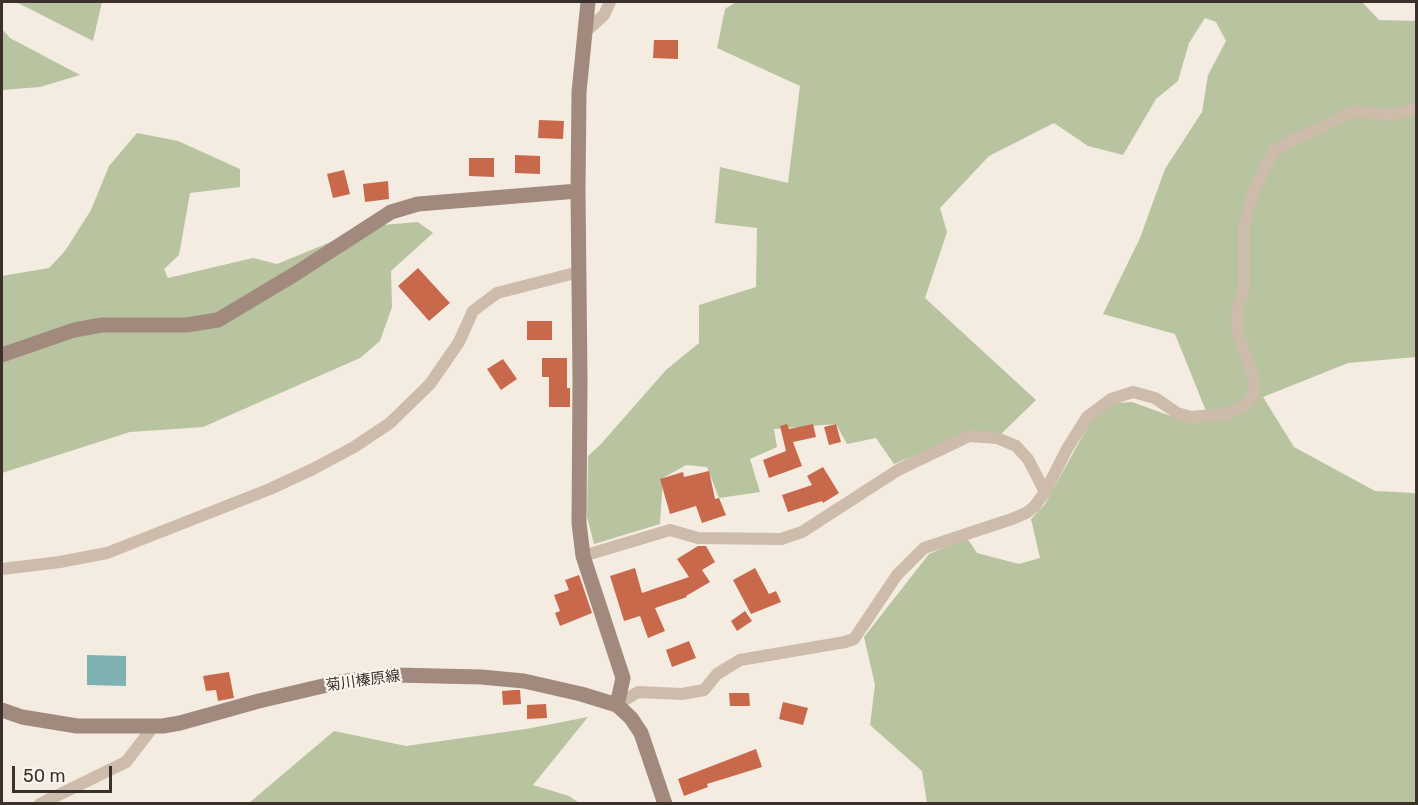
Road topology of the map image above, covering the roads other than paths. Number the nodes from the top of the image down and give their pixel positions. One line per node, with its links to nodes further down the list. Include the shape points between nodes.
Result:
1 (588, 2): 3 (street)
2 (610, 2): 3 (street, via 604,15)
3 (584, 33): 5 (street)
4 (1416, 109): 8 (street, via 1389,115 1353,111 1274,152 1254,190 1244,227 1244,288 1237,330 1255,383 1248,403 1227,414 1191,417 1155,398 1133,392 1112,399 1087,417)
5 (578, 192): 6 (street); 7 (street, via 418,204 391,212 218,320 186,325 102,325 74,330)
6 (579, 272): 9 (street, via 579,523); 10 (street, via 497,293 473,310 459,342 422,392 390,423 313,469 107,553)
7 (2, 355)
8 (1045, 492): 9 (street, via 1028,459 1016,446 997,438 969,436 898,471 802,532 781,539 698,538 670,530); 11 (street, via 1026,513 924,548 897,575 854,639 740,660 717,674 704,690 682,694 638,692)
9 (583, 556): 11 (street, via 623,678)
10 (2, 569)
11 (617, 705): 13 (street, 菊川榛原線, via 524,681 395,675 340,682); 15 (street, via 641,733)
12 (2, 710): 13 (street, 菊川榛原線, via 77,726)
13 (153, 727): 14 (street, via 126,762)
14 (40, 804)
15 (665, 804)

